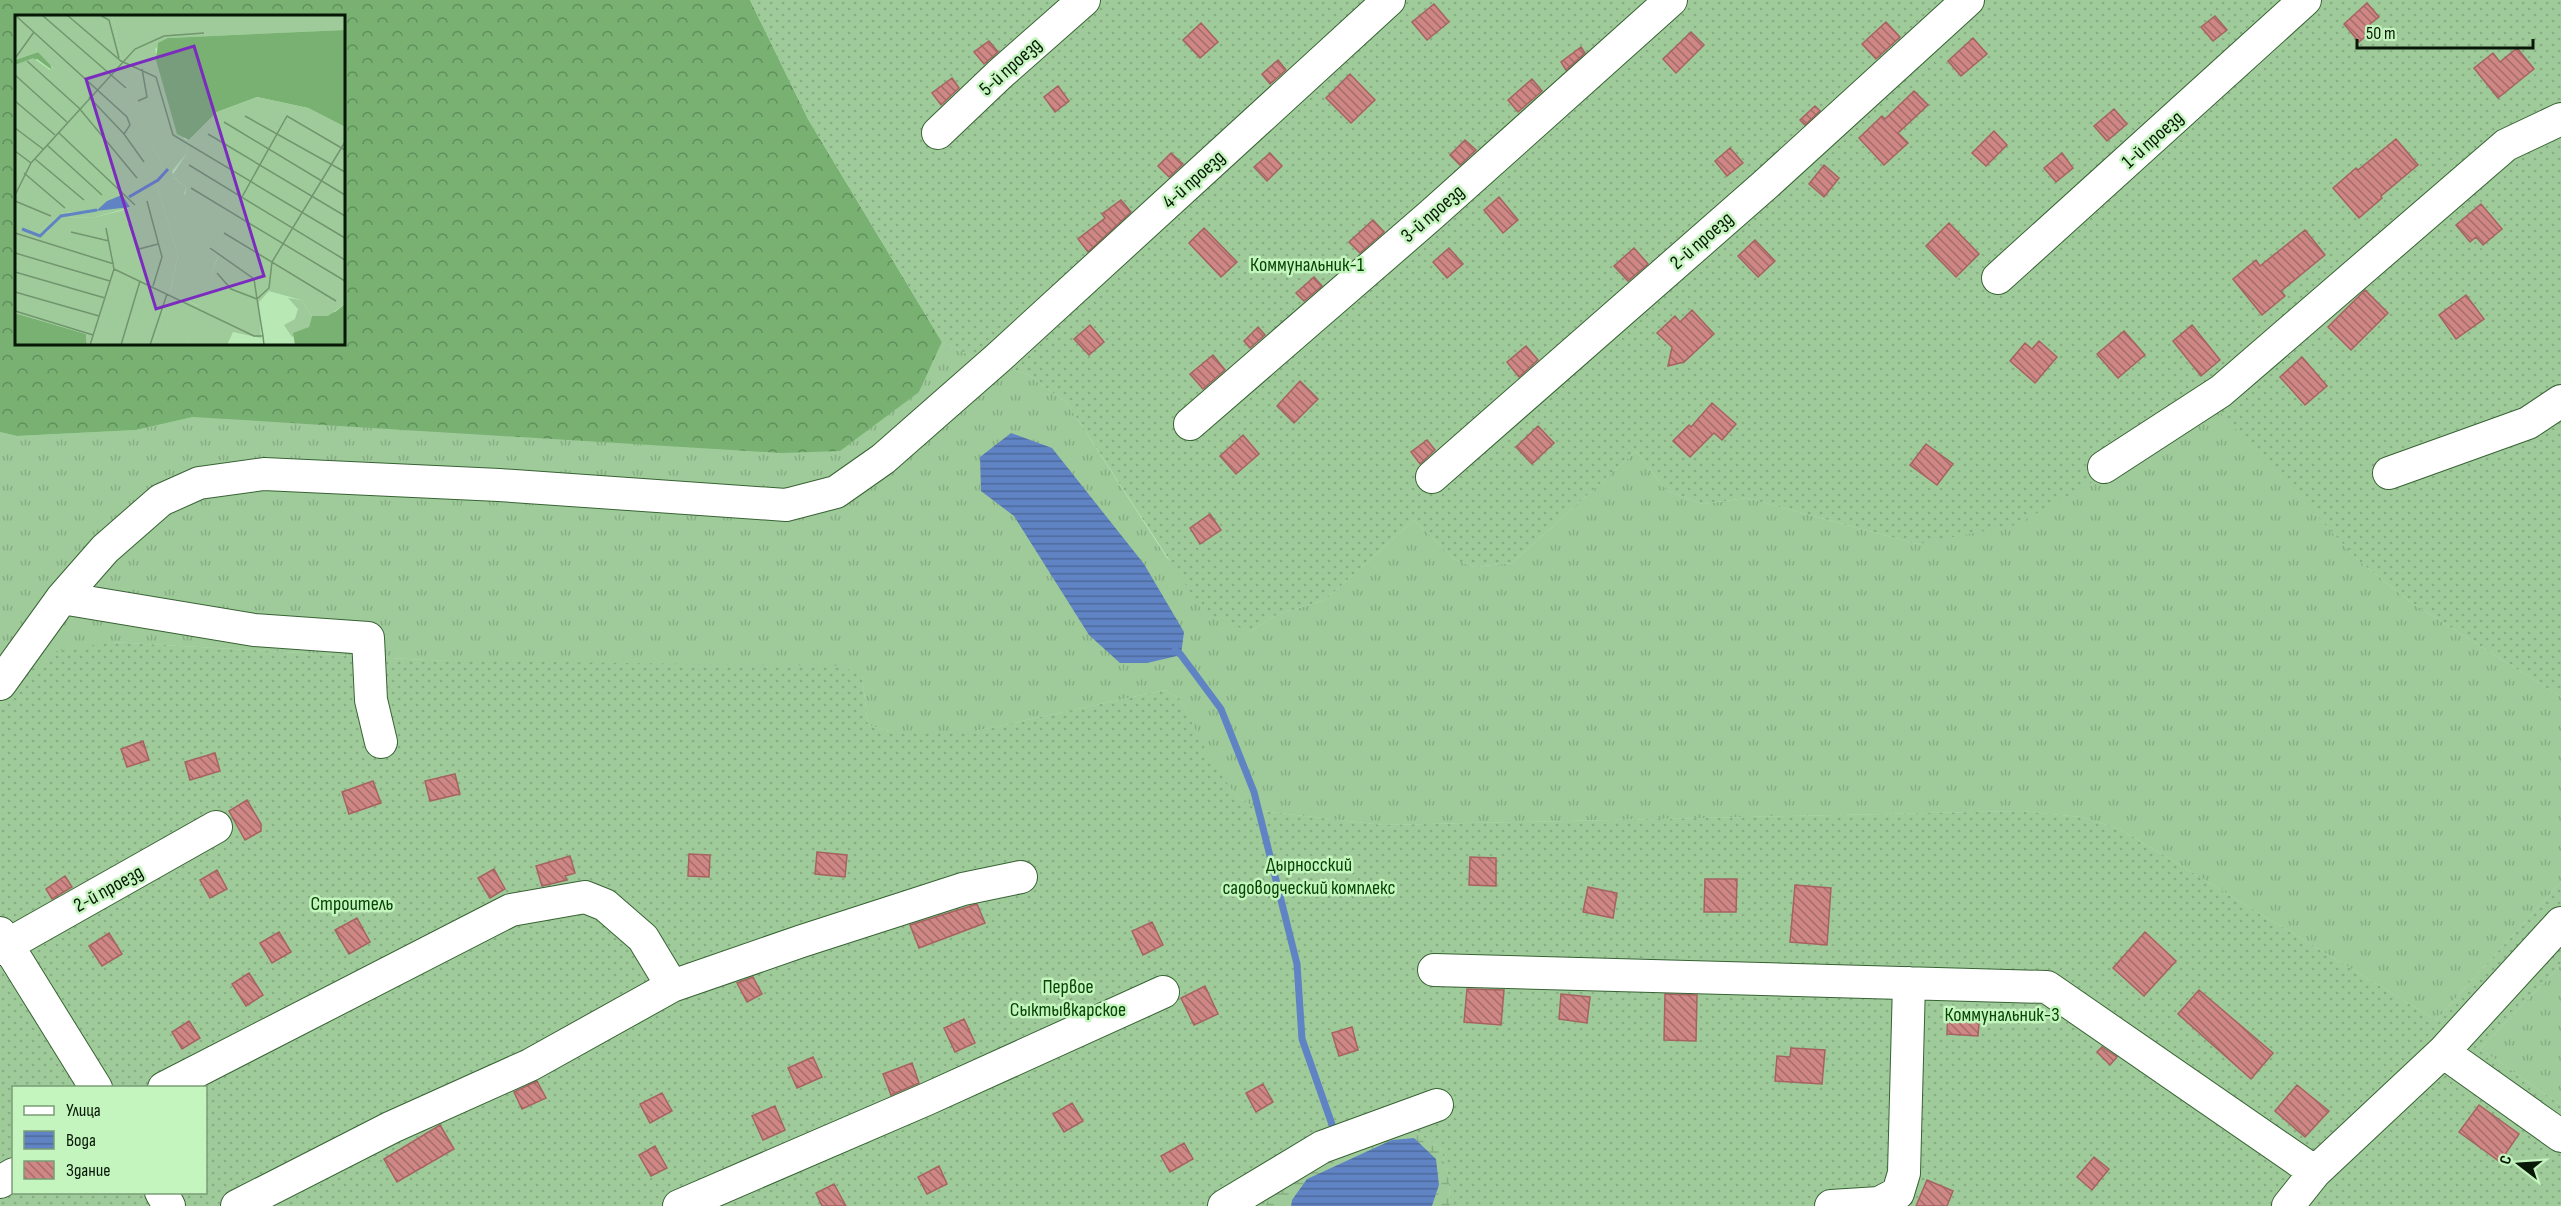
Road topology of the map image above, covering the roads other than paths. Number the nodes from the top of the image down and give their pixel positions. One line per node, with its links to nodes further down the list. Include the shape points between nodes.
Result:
1 (1084, 0): 7 (street, 5-й проезд)
2 (1389, 0): 14 (street, 4-й проезд, via 998,358 883,459 836,492 786,505 264,474 199,483 161,500 105,549)
3 (1671, 0): 10 (street, 3-й проезд)
4 (1968, 0): 13 (street, 2-й проезд)
5 (2305, 0): 8 (street, 1-й проезд)
6 (2561, 119): 11 (street, via 2506,145 2221,391)
7 (938, 133)
8 (1998, 278)
9 (2561, 401): 12 (street, via 2528,423)
10 (1190, 424)
11 (2104, 467)
12 (2389, 473)
13 (1432, 477)
14 (62, 598): 15 (street, 4-й проезд); 16 (street, via 254,630 368,638 370,699)
15 (0, 684)
16 (381, 742)
17 (216, 827): 20 (street, 2-й проезд)
18 (1021, 877): 23 (street, via 963,890)
19 (2561, 923): 25 (street)
20 (2, 942): 26 (street)
21 (1434, 970): 22 (street)
22 (1909, 983): 30 (street, via 2047,987); 34 (street, via 1904,1173 1898,1193 1879,1203)
23 (672, 986): 27 (street, via 643,938 604,905 585,897 511,910); 31 (street, via 530,1065 392,1127)
24 (1163, 992): 32 (street)
25 (2443, 1052): 29 (street); 30 (street)
26 (95, 1086)
27 (168, 1086)
28 (1437, 1104): 33 (street, via 1322,1147)
29 (2561, 1136)
30 (2315, 1172): 35 (street)
31 (237, 1206)
32 (679, 1206)
33 (1224, 1206)
34 (1832, 1206)
35 (2288, 1206)

